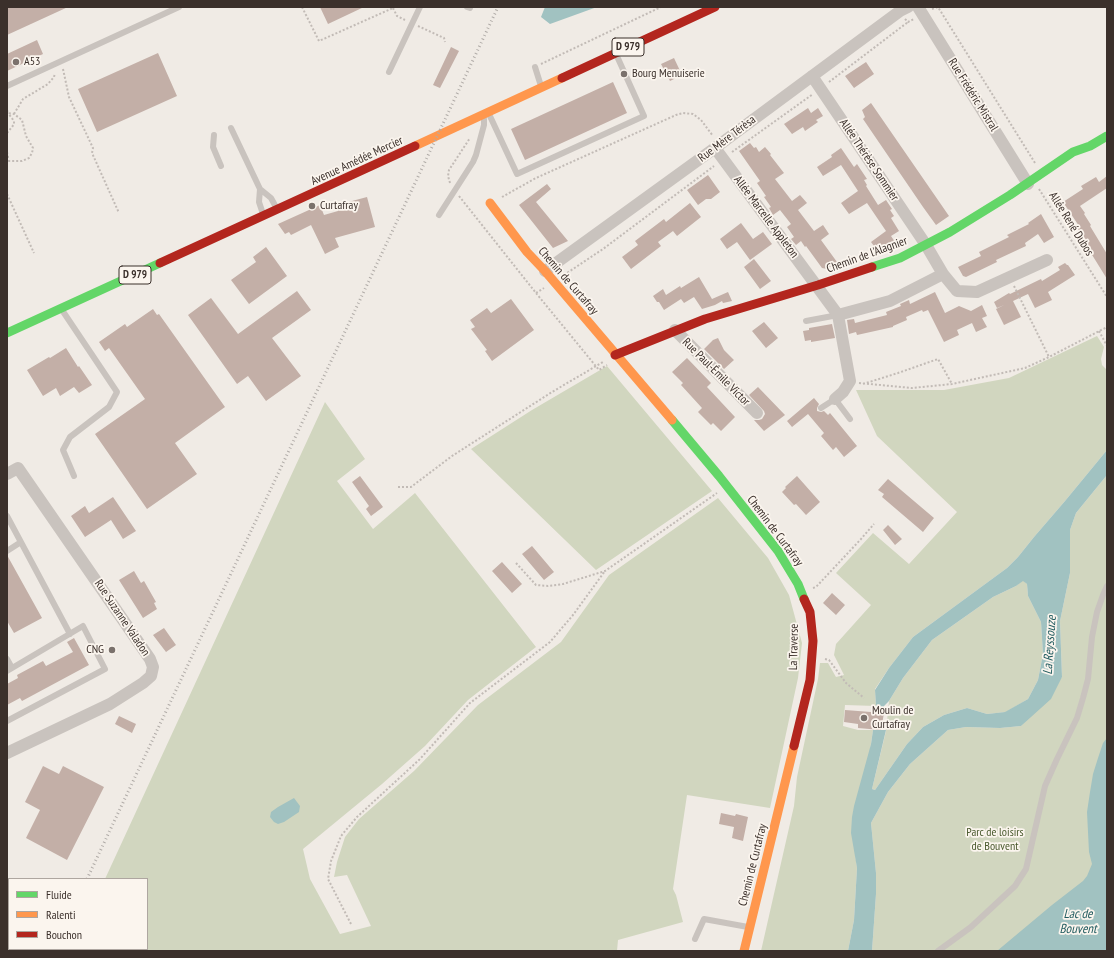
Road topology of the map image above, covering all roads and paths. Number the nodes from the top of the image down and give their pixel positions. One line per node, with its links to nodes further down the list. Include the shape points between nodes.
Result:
1 (179, 7): 15 (lane)
2 (302, 7): 8 (path, via 319,42)
3 (420, 7): 12 (lane)
4 (662, 7): 10 (path)
5 (715, 7): 9 (street, Avenue Amédée Mercier / D 979)
6 (908, 7): 14 (street, Rue Mère Térèsa)
7 (918, 7): 28 (street, Rue Frédéric Mistral)
8 (394, 9)
9 (616, 53): 16 (street, Avenue Amédée Mercier / D 979); 18 (lane, via 644,116 517,174)
10 (536, 66): 16 (lane)
11 (63, 70): 33 (path, via 69,97)
12 (389, 72)
13 (55, 73): 19 (path, via 48,84 23,99)
14 (812, 76): 24 (street, Rue Mère Térèsa); 36 (street, Allée Thérèse Sommier)
15 (7, 86)
16 (541, 88): 18 (street, Avenue Amédée Mercier / D 979)
17 (8, 112): 19 (path); 21 (path, via 14,124)
18 (486, 113): 32 (street, Avenue Amédée Mercier / D 979); 34 (lane, via 473,162)
19 (14, 114): 26 (path, via 22,120 26,136 33,148 29,158 22,161)
20 (231, 128): 29 (lane)
21 (7, 133)
22 (214, 135): 27 (lane, via 213,146)
23 (1107, 136): 28 (street, Chemin de l'Alagnier, via 1073,152)
24 (717, 147): 31 (path, via 701,120 693,114 683,113 536,178); 39 (street, Rue Mère Térèsa); 42 (street, Allée Marcelle Appleton)
25 (7, 152): 26 (path)
26 (7, 161)
27 (222, 166)
28 (1031, 182): 36 (street, Chemin de l'Alagnier); 43 (path, Allée René Dubos)
29 (260, 189): 32 (lane); 35 (lane, via 259,202)
30 (7, 194): 37 (path)
31 (490, 203): 39 (street, Chemin de Curtafray, via 527,252)
32 (278, 210): 35 (street, Avenue Amédée Mercier / D 979)
33 (120, 213)
34 (439, 215)
35 (263, 216): 44 (street, Avenue Amédée Mercier / D 979)
36 (926, 245): 40 (street, Allée Thérèse Sommier); 42 (street, Chemin de l'Alagnier, via 900,258)
37 (34, 252)
38 (1047, 260): 41 (street, Allée Thérèse Sommier)
39 (546, 271): 52 (street, Chemin de Curtafray)
40 (943, 274): 41 (street, Allée Thérèse Sommier, via 957,291 977,292); 45 (street, via 890,301)
41 (1010, 278): 53 (path)
42 (818, 285): 45 (street, Allée Marcelle Appleton); 48 (street, Chemin de l'Alagnier)
43 (1107, 297)
44 (61, 308): 50 (street, Avenue Amédée Mercier / D 979); 63 (lane, via 117,392 109,407 70,437 63,450)
45 (838, 315): 46 (lane); 56 (street)
46 (806, 321)
47 (1107, 327): 49 (path)
48 (675, 330): 52 (street, Chemin de l'Alagnier); 60 (street, Rue Paul-Émile Victor)
49 (1099, 332): 51 (path); 53 (path)
50 (7, 333)
51 (1107, 346)
52 (615, 355): 55 (path); 65 (street, Chemin de Curtafray)
53 (1049, 357): 57 (path, via 1025,368)
54 (609, 364): 55 (path, via 599,370)
55 (596, 366): 64 (path, via 459,452 411,487)
56 (856, 382): 57 (path, via 912,388); 57 (path, via 898,374 938,359); 58 (street)
57 (952, 384)
58 (835, 399): 59 (lane); 61 (lane)
59 (821, 408)
60 (757, 413)
61 (850, 419)
62 (7, 474): 80 (street, Rue Suzanne Valadon, via 18,468 150,659 153,667 151,676 143,683 110,704)
63 (74, 476)
64 (398, 487)
65 (727, 487): 71 (path); 73 (street, Chemin de Curtafray, via 778,551)
66 (7, 516): 68 (lane)
67 (874, 524): 73 (path, via 816,586)
68 (21, 542): 69 (lane); 74 (lane)
69 (7, 551)
70 (516, 563): 71 (path, via 536,585 563,584)
71 (605, 571): 81 (path, via 550,642 470,704 420,759 357,817 341,836 328,879)
72 (1107, 586): 85 (lane, via 1097,612 1092,636 1084,698 1045,786 1026,869 1014,886 972,927)
73 (802, 593): 75 (street, Chemin de Curtafray, via 810,612)
74 (70, 634): 77 (lane); 79 (lane, via 83,626 105,669)
75 (812, 656): 78 (path, via 829,660 846,683); 82 (street, Chemin de Curtafray, via 810,680)
76 (7, 659): 77 (lane)
77 (10, 670)
78 (864, 698)
79 (7, 721)
80 (7, 752)
81 (350, 924)
82 (750, 928): 83 (lane, via 704,919); 84 (street, Chemin de Curtafray)
83 (695, 939)
84 (744, 951)
85 (938, 951)

